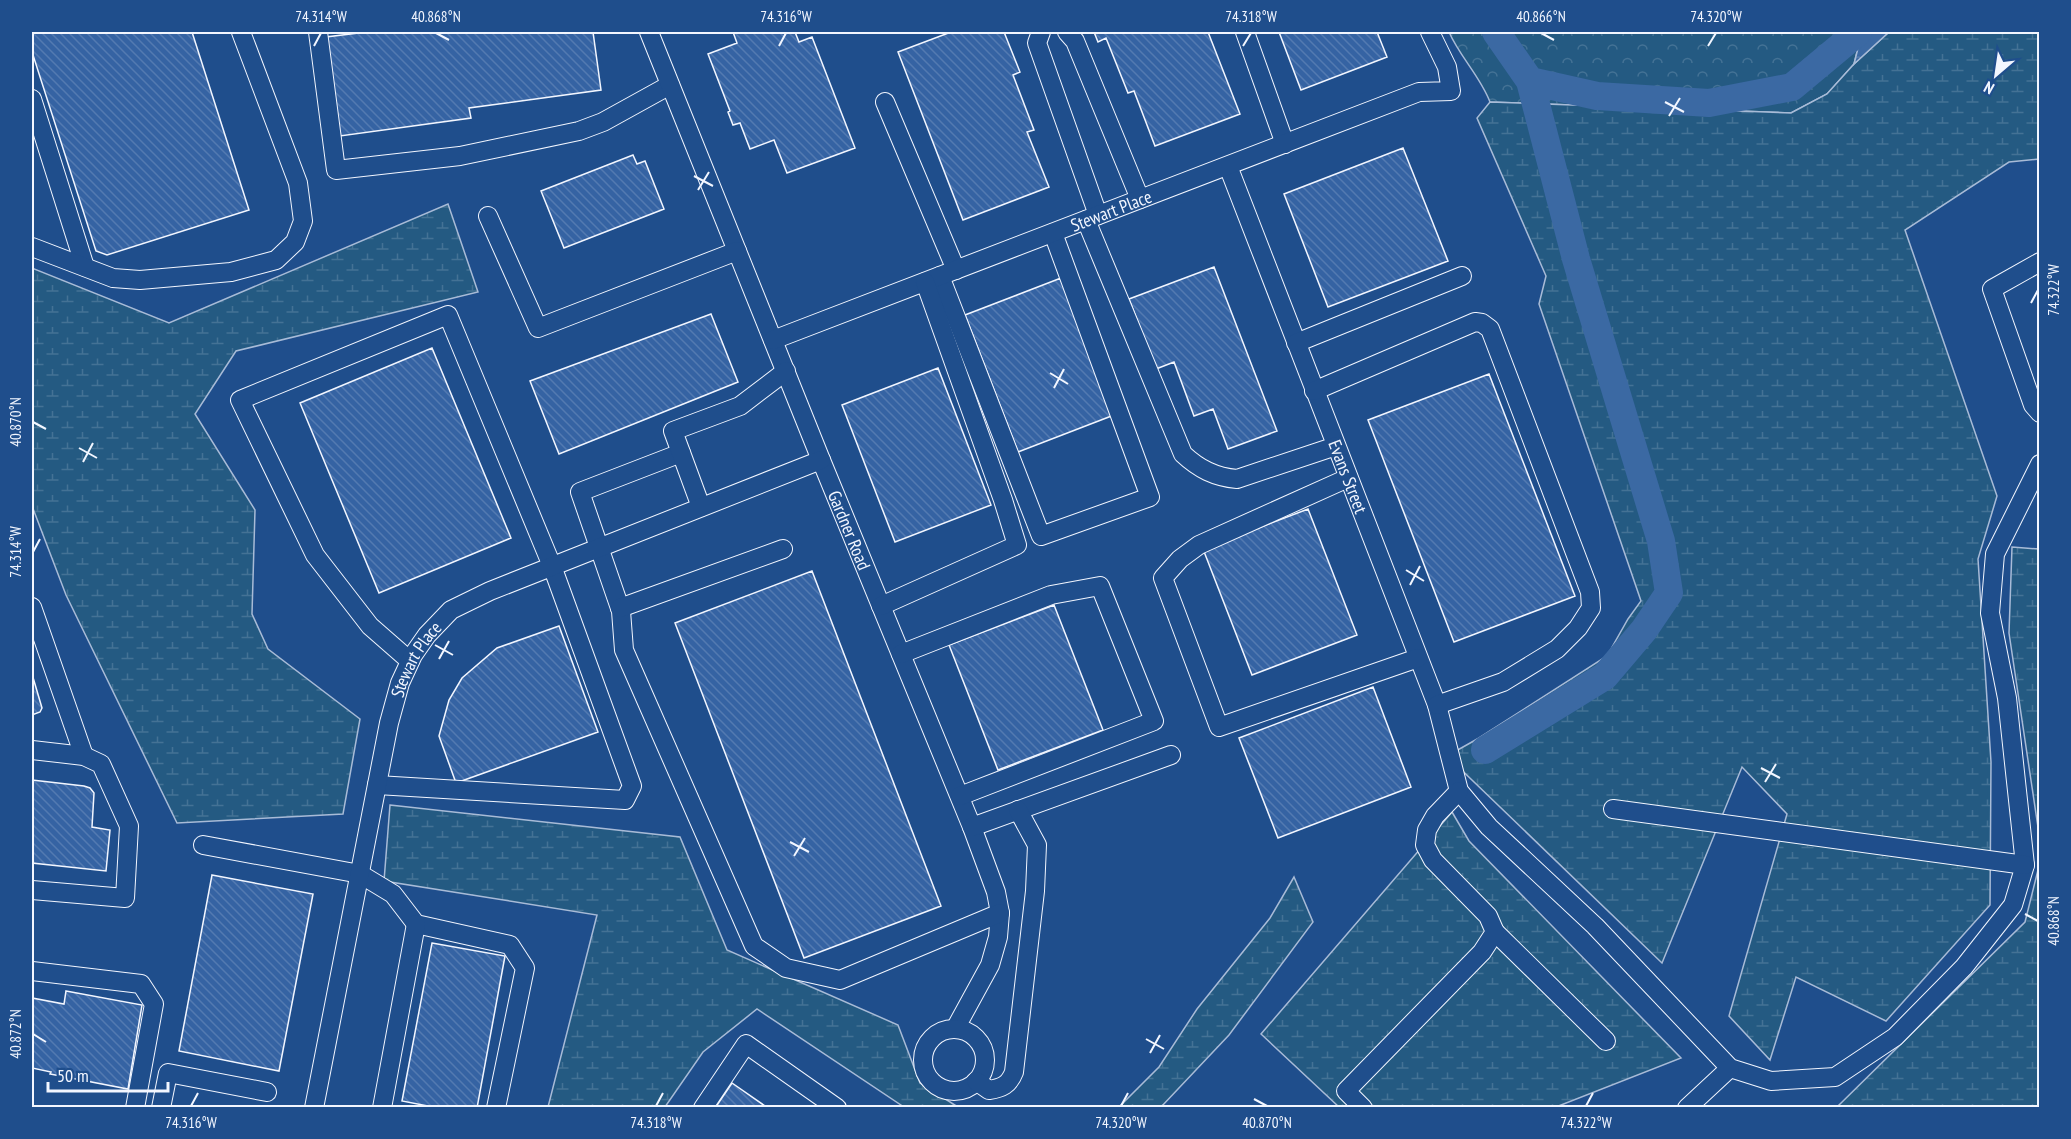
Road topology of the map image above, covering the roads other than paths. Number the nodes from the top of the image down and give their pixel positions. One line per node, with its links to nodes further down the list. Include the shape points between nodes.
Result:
1 (241, 32): 20 (street, via 298,183 303,221 295,242 276,260 231,272 131,279 112,278)
2 (318, 32): 8 (street, via 336,170 460,156 579,131)
3 (649, 32): 8 (street, Gardner Road)
4 (1041, 32): 15 (street, via 1037,44 1081,167)
5 (1066, 32): 13 (street, via 1075,41)
6 (1245, 32): 11 (street)
7 (1430, 32): 11 (street, Stewart Place, via 1447,67 1451,91 1419,92)
8 (670, 85): 18 (street, Gardner Road)
9 (32, 99): 20 (street)
10 (885, 102): 21 (street)
11 (1285, 144): 12 (street, Stewart Place)
12 (1228, 166): 13 (street, Stewart Place); 24 (street, Evans Street)
13 (1140, 200): 15 (street, Stewart Place)
14 (488, 216): 18 (street, via 538,328)
15 (1092, 218): 16 (street, Stewart Place); 28 (street, via 1183,454 1204,471 1237,479)
16 (1053, 233): 21 (street, Stewart Place); 21 (street, via 1150,496 1041,536)
17 (33, 243): 20 (street)
18 (737, 250): 23 (street, Gardner Road)
19 (2040, 262): 27 (street, via 1992,289 2033,405)
20 (85, 267)
21 (940, 276): 23 (street, Stewart Place); 37 (street, via 1017,545)
22 (1462, 276): 24 (street)
23 (773, 340): 25 (street, Gardner Road)
24 (1296, 343): 26 (street, Evans Street)
25 (786, 371): 29 (street, via 740,406 673,431); 30 (street, Gardner Road)
26 (1314, 391): 28 (street, Evans Street); 43 (street, via 1475,322 1490,329 1590,592 1591,608 1557,649 1503,682)
27 (2040, 413)
28 (1336, 446): 32 (street, Evans Street)
29 (681, 453): 33 (street); 34 (street, via 580,492)
30 (821, 460): 33 (street, Stewart Place); 37 (street, Gardner Road)
31 (2040, 464): 54 (street, via 1995,554 1990,613 2007,698)
32 (1348, 478): 41 (street, Evans Street); 41 (street, via 1199,545 1180,558 1163,578 1219,727)
33 (701, 507): 34 (street, Stewart Place)
34 (598, 548): 36 (street, Stewart Place); 39 (street)
35 (783, 549): 39 (street)
36 (552, 566): 42 (street, Stewart Place, via 451,610 427,635); 42 (street, via 448,315 240,400 315,555 370,626); 47 (street, via 632,786 625,800)
37 (881, 606): 40 (street, Gardner Road)
38 (32, 607): 46 (street)
39 (620, 608): 57 (street, via 624,650 754,946 786,968 840,980)
40 (901, 654): 49 (street, Gardner Road); 49 (street, via 1051,596 1100,586 1154,721)
41 (1418, 658): 43 (street, Evans Street)
42 (410, 661): 47 (street, Stewart Place, via 389,723)
43 (1437, 705): 48 (street, Evans Street)
44 (32, 750): 46 (street)
45 (1171, 755): 51 (street)
46 (84, 756): 56 (street, via 101,764 129,826 125,898)
47 (377, 785): 55 (street, Stewart Place)
48 (1459, 791): 59 (street, via 1435,816 1425,844 1433,860 1488,916); 63 (street, via 1489,827 1595,926)
49 (960, 796): 52 (street, Gardner Road)
50 (1613, 809): 54 (street)
51 (1018, 810): 52 (street); 64 (street, via 1036,845 1036,857 1014,1072 1010,1082 1000,1088 989,1090)
52 (972, 827): 57 (street, Gardner Road)
53 (203, 845): 55 (street)
54 (2025, 865): 63 (street, via 2013,905 1964,967 1895,1037 1835,1077 1771,1081)
55 (360, 874): 58 (street, via 393,894); 68 (street, Stewart Place)
56 (32, 890)
57 (1000, 913): 61 (street, Gardner Road, via 990,965)
58 (416, 924): 69 (street); 70 (street, via 510,945 525,968)
59 (1495, 932): 62 (street); 73 (street, via 1482,952 1346,1091)
60 (32, 971): 66 (street, via 141,984 154,1004)
61 (955, 1029): 64 (street, via 972,1034 983,1050 985,1063); 64 (street, via 944,1030 927,1045 923,1054 926,1073 939,1087 951,1091)
62 (1606, 1041)
63 (1730, 1068): 74 (street)
64 (976, 1081)
65 (267, 1092): 67 (street, via 168,1073)
66 (135, 1107)
67 (161, 1107)
68 (314, 1107)
69 (382, 1107)
70 (496, 1107)
71 (703, 1107): 72 (street, via 746,1044)
72 (837, 1107)
73 (1363, 1107)
74 (1687, 1107)

